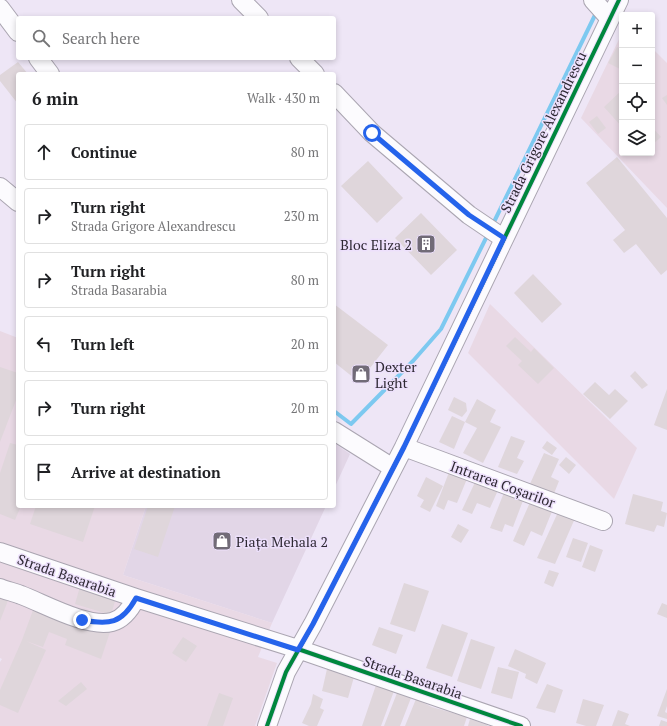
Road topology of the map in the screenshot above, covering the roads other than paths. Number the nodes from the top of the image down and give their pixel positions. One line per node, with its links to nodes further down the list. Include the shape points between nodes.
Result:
1 (241, 0): 5 (street)
2 (619, 0): 4 (street, Strada Grigore Alexandrescu)
3 (0, 8): 6 (street)
4 (600, 8): 14 (street, Strada Grigore Alexandrescu)
5 (257, 16)
6 (16, 29)
7 (40, 60): 9 (street)
8 (301, 60): 10 (street)
9 (48, 72)
10 (313, 72)
11 (336, 95): 14 (street, via 372,133 469,215)
12 (0, 187): 13 (street)
13 (16, 200)
14 (495, 232): 16 (street, Strada Grigore Alexandrescu)
15 (336, 432): 17 (street)
16 (404, 447): 17 (street, Strada Grigore Alexandrescu); 18 (street, Intrarea Coșarilor)
17 (392, 468): 22 (street, Strada Grigore Alexandrescu)
18 (602, 521)
19 (0, 552): 21 (street, Strada Basarabia)
20 (0, 588): 21 (street, via 82,620 100,623 114,622 124,616)
21 (136, 598): 22 (street, Strada Basarabia)
22 (298, 650): 23 (street, Strada Grigore Alexandrescu, via 286,672); 24 (street, Strada Basarabia)
23 (267, 726)
24 (520, 726)

